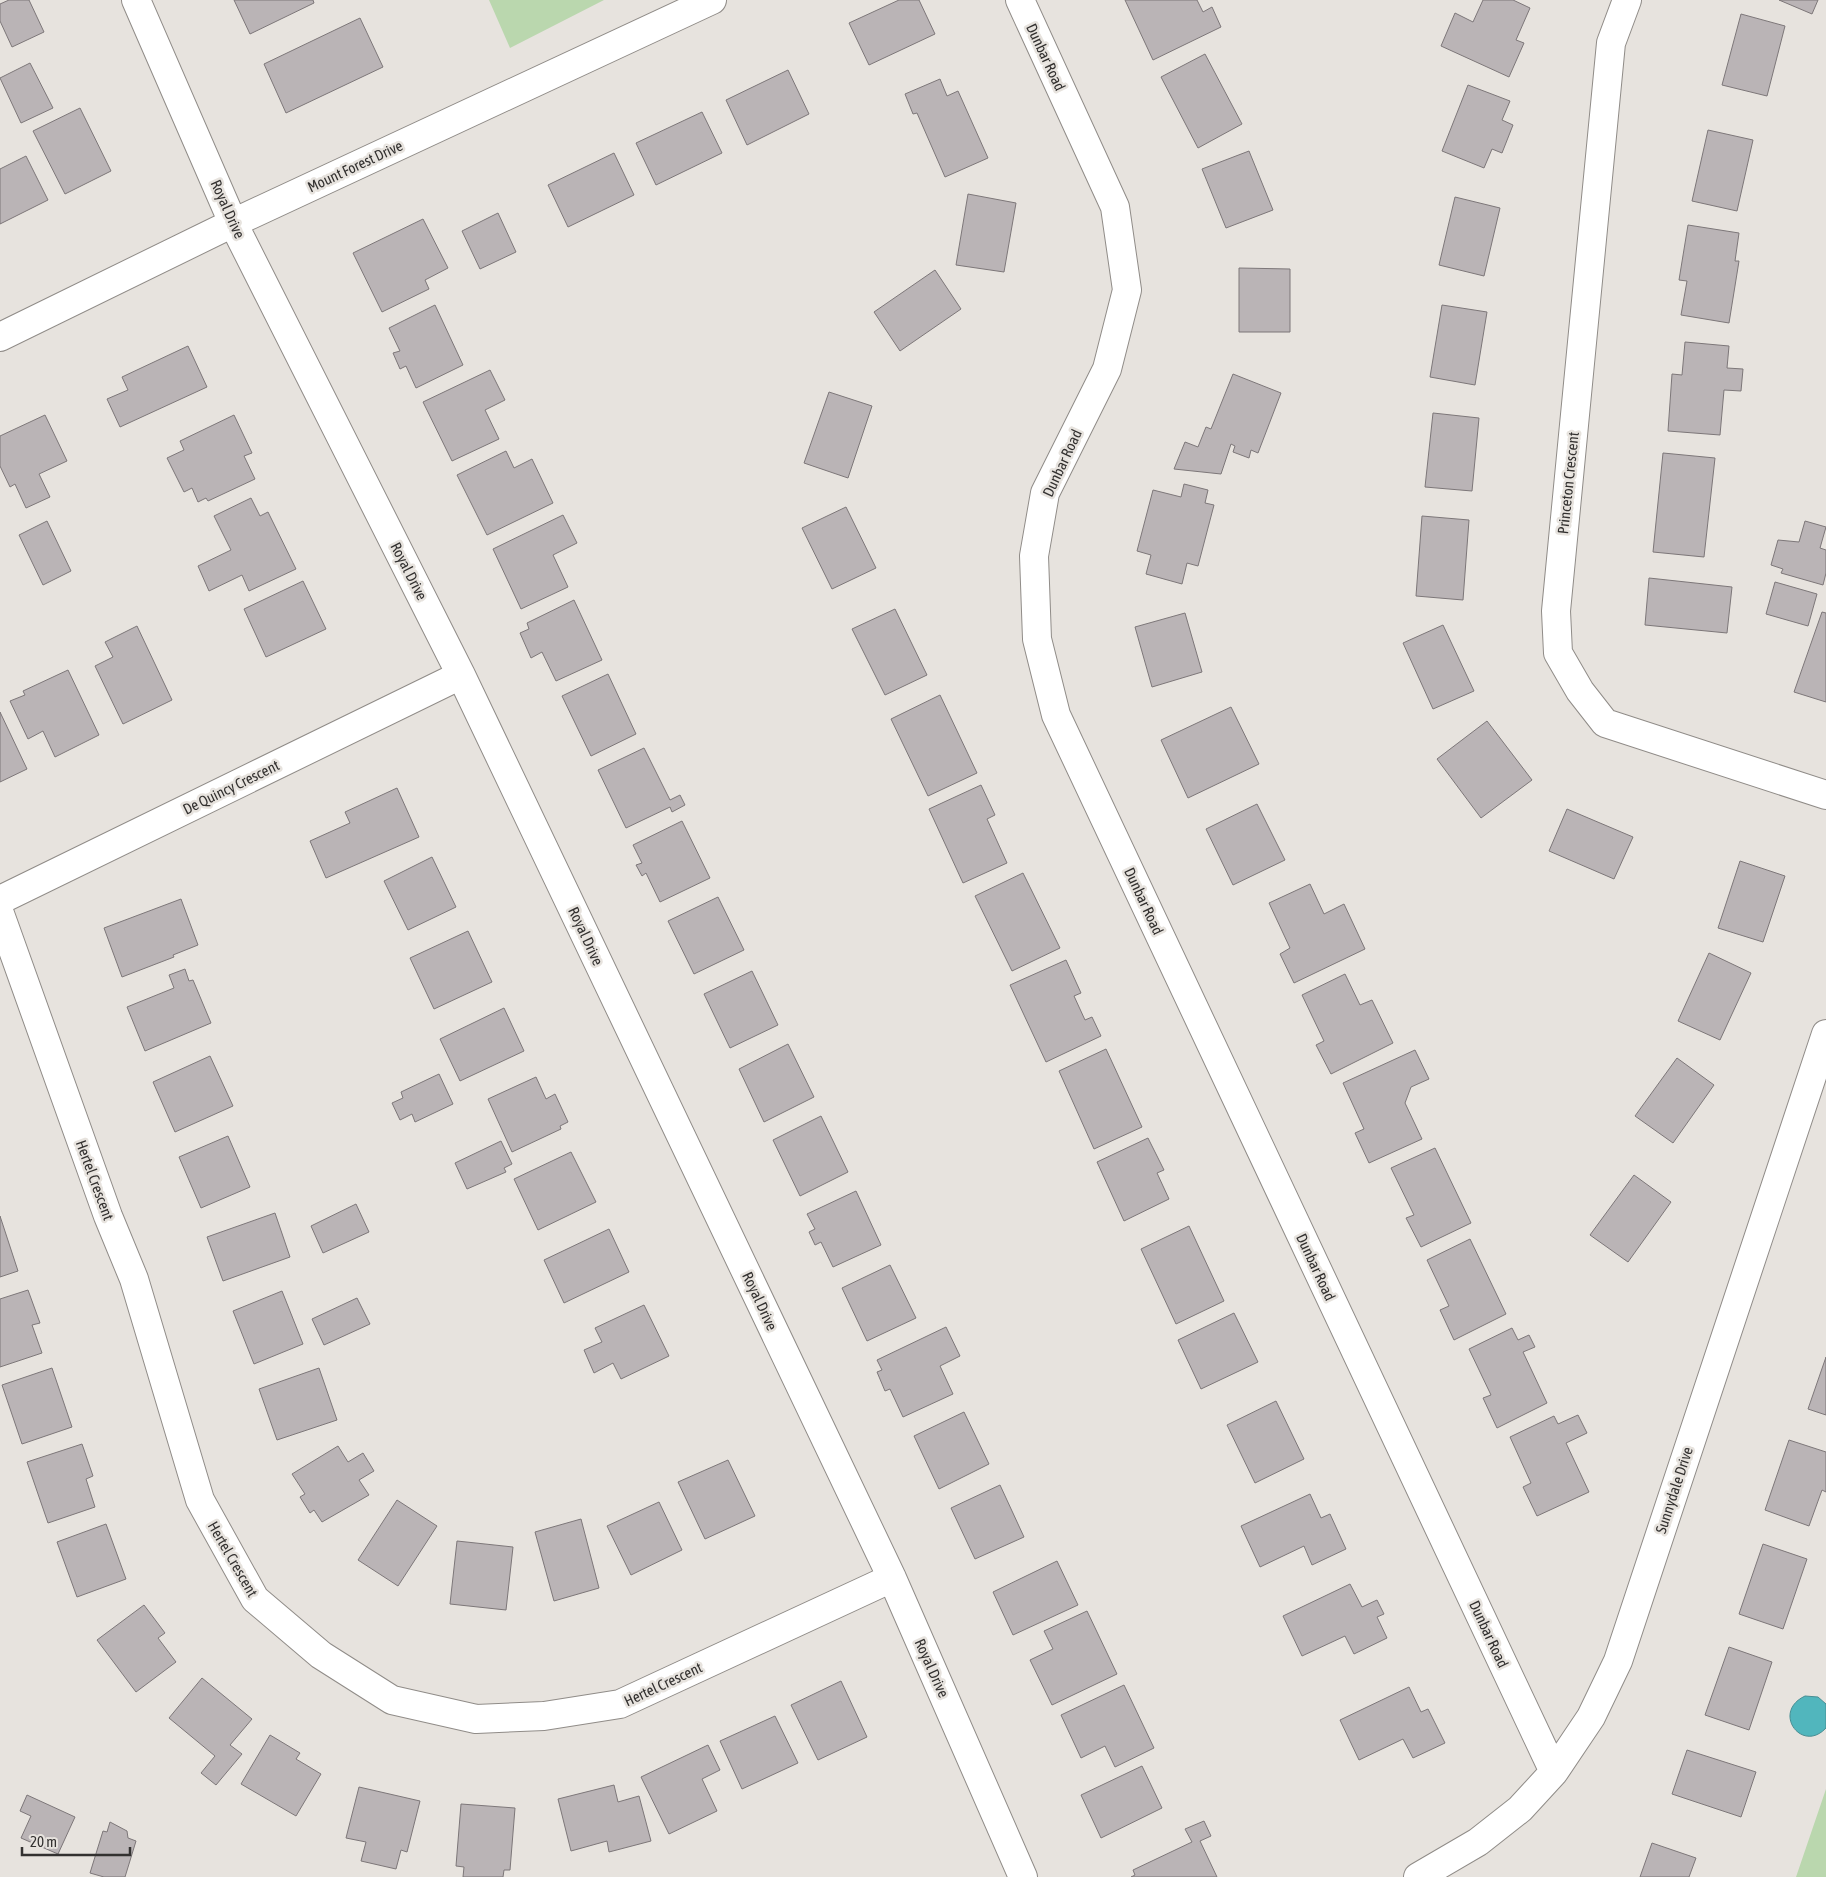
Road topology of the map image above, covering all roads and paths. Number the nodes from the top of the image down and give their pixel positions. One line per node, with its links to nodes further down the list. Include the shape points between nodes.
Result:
1 (136, 0): 5 (street, Royal Drive)
2 (712, 0): 5 (street, Mount Forest Drive)
3 (1020, 0): 13 (street, Dunbar Road, via 1115,207 1127,290 1107,369 1045,493 1034,556 1037,639 1056,715)
4 (1627, 0): 8 (street, Princeton Crescent, via 1611,43 1556,611 1558,653 1580,692 1606,723)
5 (233, 223): 6 (street, Mount Forest Drive); 7 (street, Royal Drive)
6 (0, 337)
7 (462, 675): 9 (street, De Quincy Crescent); 12 (street, Royal Drive)
8 (1826, 795)
9 (0, 900)
10 (0, 914): 12 (street, Hertel Crescent, via 108,1216 134,1279 200,1500 255,1599 321,1655 392,1700 476,1719 544,1716 620,1704)
11 (1826, 1034): 13 (street, Sunnydale Drive, via 1618,1661 1591,1717)
12 (892, 1578): 14 (street, Royal Drive)
13 (1554, 1772): 15 (street, Sunnydale Drive, via 1520,1808 1478,1842)
14 (1023, 1877)
15 (1418, 1877)

